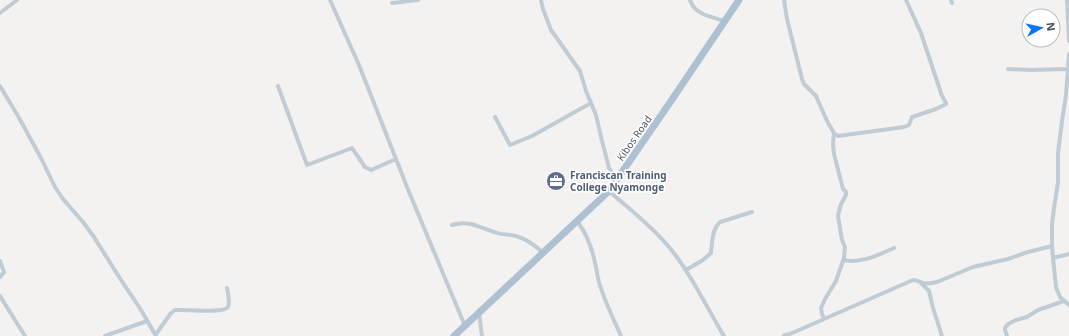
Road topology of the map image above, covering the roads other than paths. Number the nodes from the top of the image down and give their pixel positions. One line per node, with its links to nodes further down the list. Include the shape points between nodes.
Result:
1 (330, 0): 23 (street)
2 (418, 0): 10 (street)
3 (540, 0): 20 (street, via 551,30 580,71)
4 (690, 0): 12 (street, via 700,13)
5 (739, 0): 12 (main road, Kibos Road)
6 (784, 0): 22 (street, via 802,79 816,96)
7 (906, 0): 22 (street, via 921,33 946,104 912,117 909,125 904,127 838,136)
8 (1067, 0): 13 (street)
9 (14, 1): 11 (street)
10 (392, 3)
11 (0, 13)
12 (725, 21): 24 (main road, Kibos Road)
13 (1069, 41)
14 (1069, 54): 16 (street)
15 (1008, 68): 16 (street)
16 (1068, 70): 19 (street)
17 (0, 86): 45 (street, via 55,188 94,237)
18 (278, 86): 23 (street, via 307,165 352,148 365,167 371,170)
19 (1068, 95): 29 (street, via 1058,153)
20 (591, 103): 21 (street, via 532,136 510,145); 24 (street, via 609,168)
21 (496, 117)
22 (834, 134): 34 (street, via 834,154 846,192 838,216 845,248)
23 (396, 159): 46 (street)
24 (617, 180): 25 (main road, Kibos Road)
25 (609, 191): 27 (main road, Kibos Road); 36 (street, via 650,226 671,248)
26 (752, 212): 36 (street, via 720,222 713,237 711,253)
27 (577, 221): 31 (main road, Kibos Road); 52 (street, via 590,245 600,287)
28 (452, 224): 31 (street, via 466,222 498,234 518,237)
29 (1052, 246): 33 (street); 38 (street, via 973,267 937,282)
30 (894, 248): 34 (street, via 854,262)
31 (542, 253): 43 (main road, Kibos Road)
32 (1069, 254): 33 (street)
33 (1052, 258): 41 (street, via 1056,287)
34 (844, 260): 44 (street, via 836,282 821,308)
35 (0, 261): 37 (street, via 4,272)
36 (686, 270): 53 (street)
37 (0, 277)
38 (919, 281): 44 (street, via 905,282); 55 (street, via 929,291)
39 (227, 288): 47 (street, via 227,308 215,311 174,310)
40 (0, 296): 48 (street)
41 (1064, 300): 42 (street); 56 (street, via 1008,324 1005,328)
42 (1069, 305)
43 (479, 313): 46 (main road, Kibos Road); 51 (street)
44 (824, 318): 54 (street)
45 (148, 321): 47 (street); 49 (street)
46 (465, 326): 50 (main road, Kibos Road)
47 (156, 335)
48 (24, 336)
49 (105, 336)
50 (454, 336)
51 (482, 336)
52 (621, 336)
53 (724, 336)
54 (784, 336)
55 (942, 336)
56 (1007, 336)

